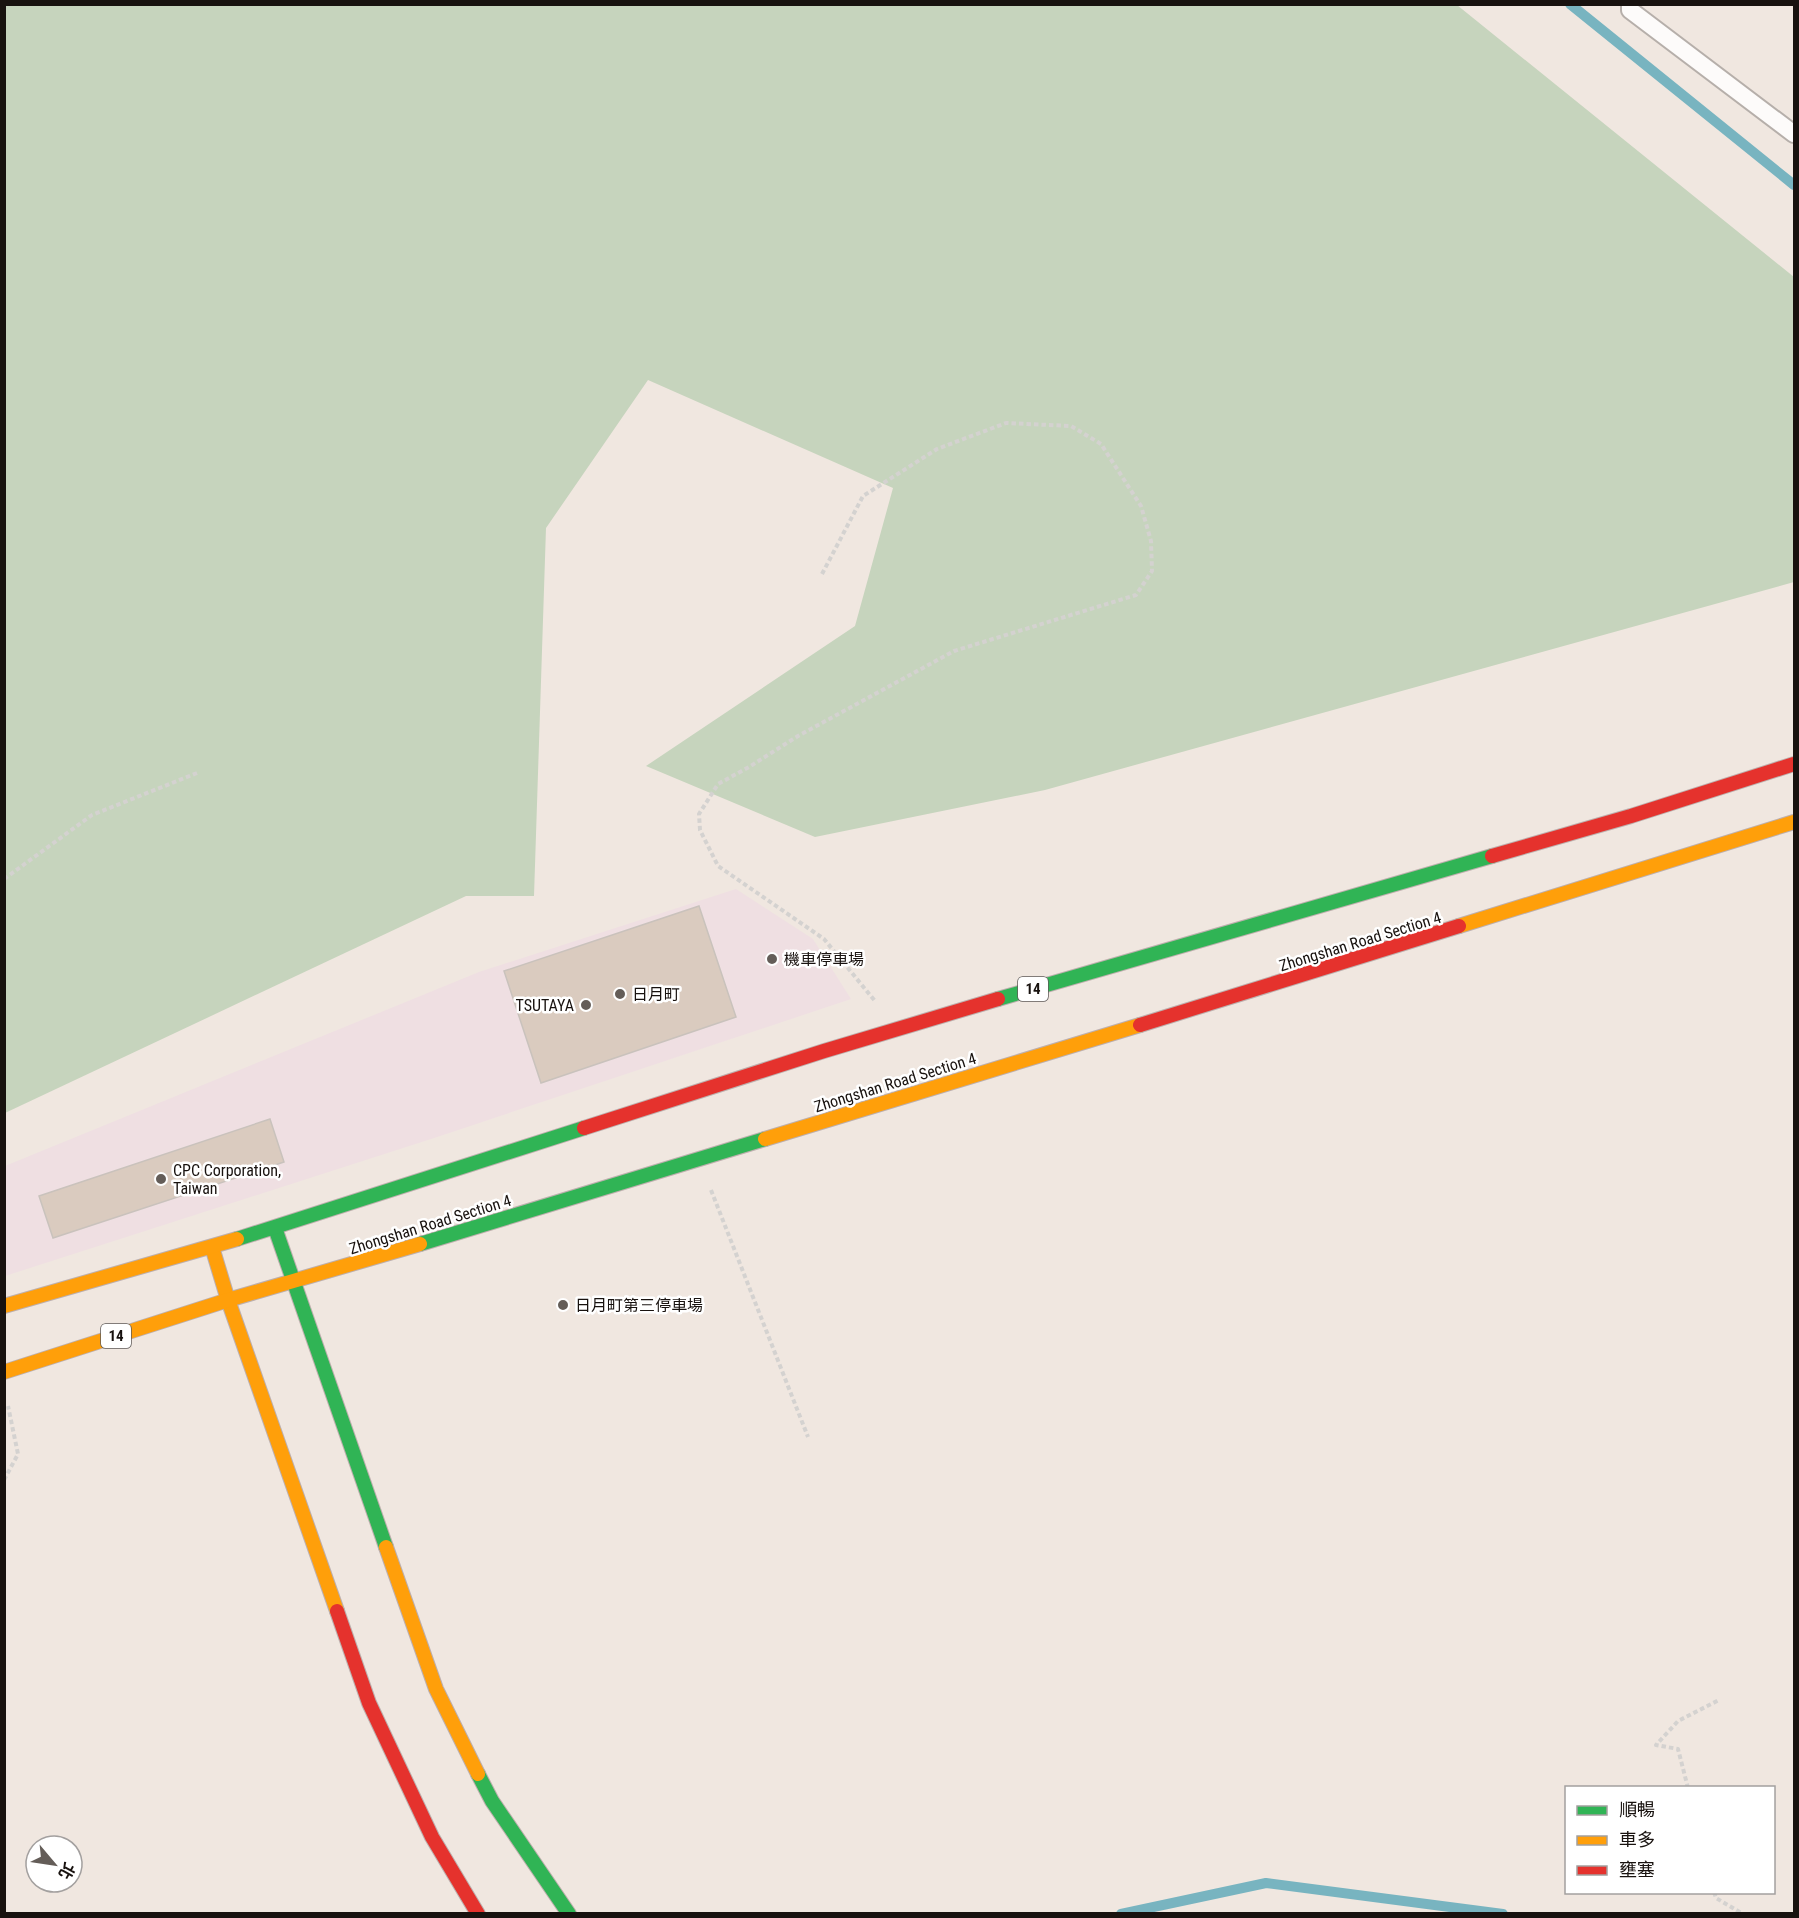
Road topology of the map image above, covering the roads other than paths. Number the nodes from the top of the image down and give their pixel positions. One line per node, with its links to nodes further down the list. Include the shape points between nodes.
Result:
1 (1630, 4): 2 (lane, via 1630,10)
2 (1794, 134)
3 (1794, 764): 5 (main road, 14, via 1631,816 824,1051)
4 (1794, 822): 7 (main road, Zhongshan Road Section 4 / 14)
5 (275, 1228): 6 (main road, 14); 7 (main road)
6 (212, 1247): 8 (main road); 9 (main road, 14)
7 (295, 1282): 8 (main road, Zhongshan Road Section 4 / 14); 12 (main road, via 436,1689 492,1801)
8 (228, 1300): 10 (main road, Zhongshan Road Section 4 / 14); 11 (main road, via 369,1703 432,1837)
9 (4, 1306)
10 (4, 1372)
11 (478, 1914)
12 (569, 1914)

